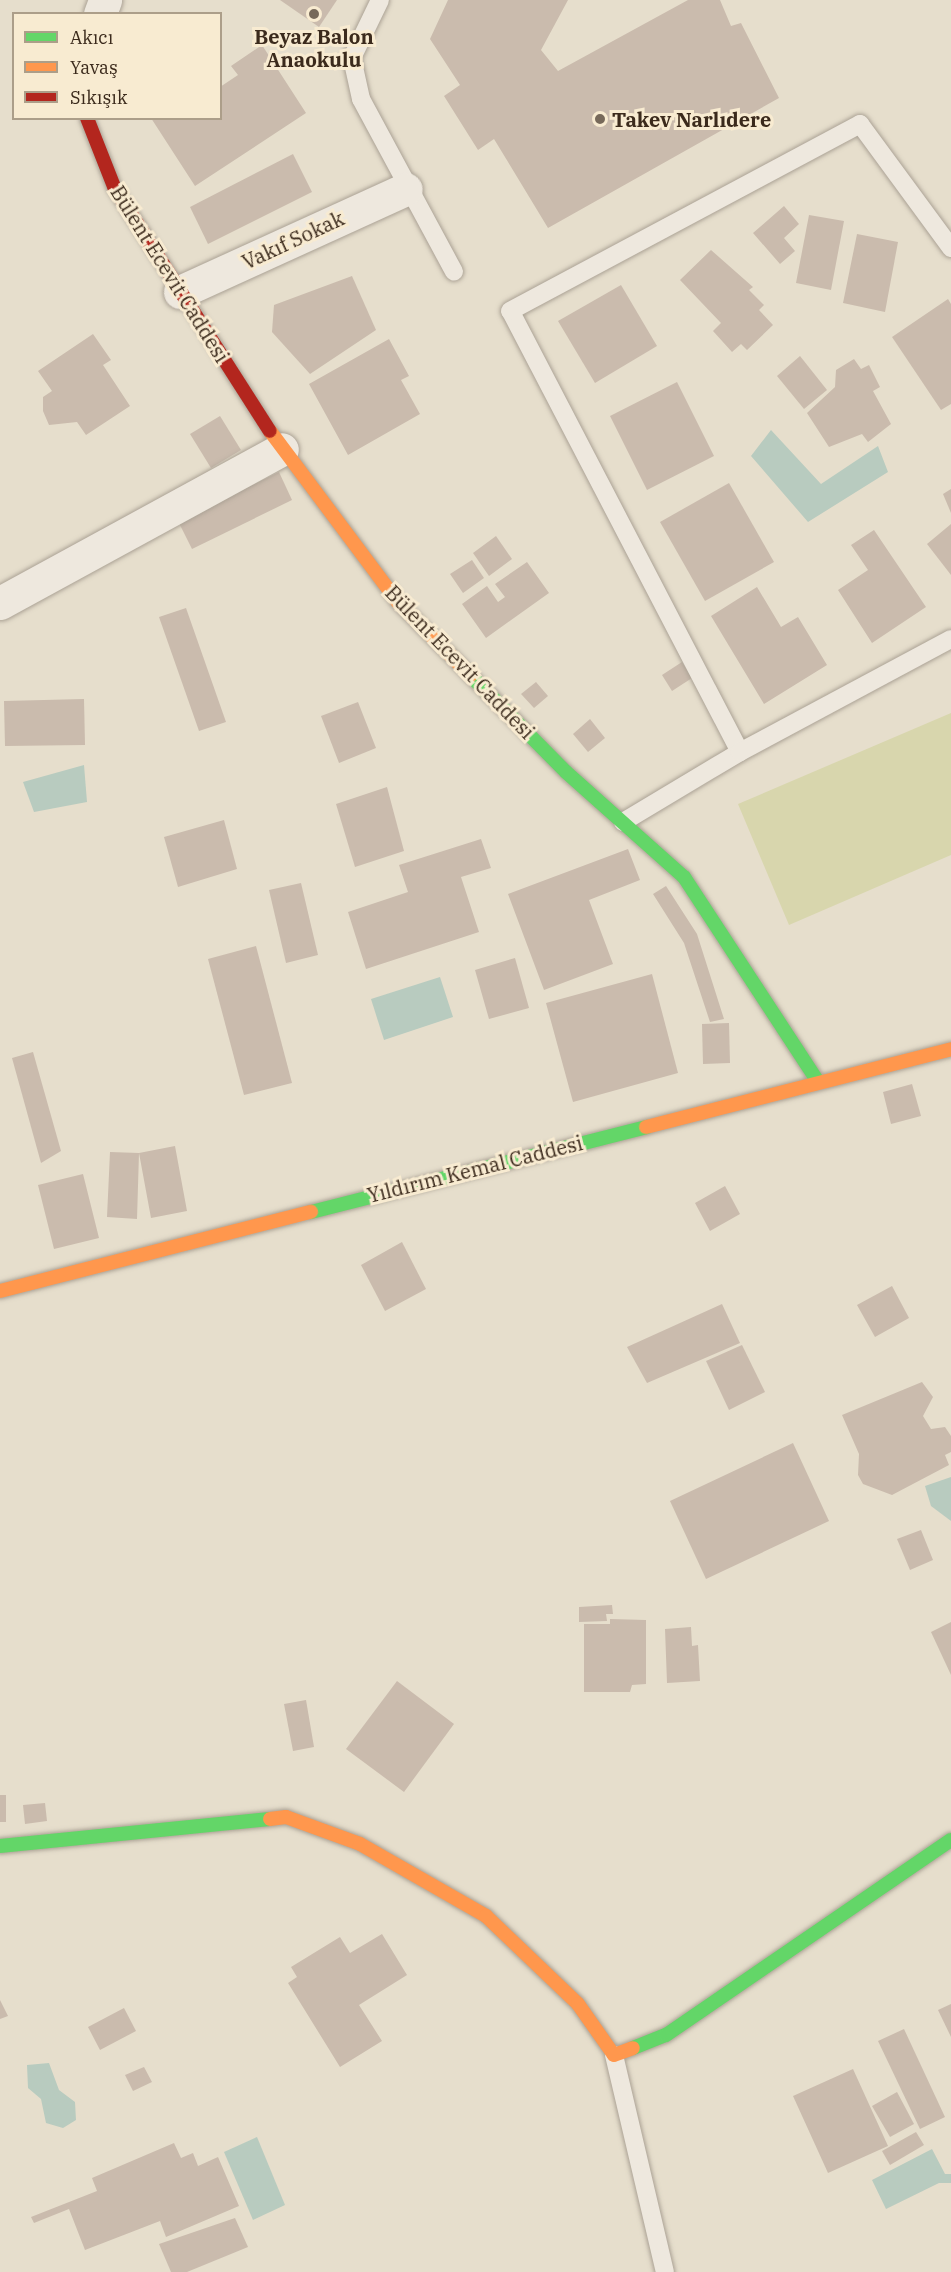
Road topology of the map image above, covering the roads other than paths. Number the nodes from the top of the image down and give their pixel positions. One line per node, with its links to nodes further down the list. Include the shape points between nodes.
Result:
1 (380, 0): 3 (lane, via 352,58 361,99)
2 (88, 120): 6 (street, Bülent Ecevit Caddesi, via 115,189)
3 (406, 189): 5 (lane); 6 (street, Vakıf Sokak)
4 (951, 248): 10 (lane, via 860,124 510,311)
5 (454, 272)
6 (180, 292): 7 (street, Bülent Ecevit Caddesi)
7 (282, 449): 8 (street); 11 (street, Bülent Ecevit Caddesi, via 398,602 566,772)
8 (0, 603)
9 (951, 639): 10 (lane)
10 (740, 752): 11 (lane)
11 (623, 822): 13 (street, Bülent Ecevit Caddesi, via 684,877)
12 (951, 1049): 13 (street, Yıldırım Kemal Caddesi)
13 (818, 1082): 14 (street, Yıldırım Kemal Caddesi)
14 (0, 1292)
15 (951, 1840): 17 (street, via 666,2035)
16 (0, 1846): 17 (street, via 286,1817 360,1844 486,1916 579,2004)
17 (614, 2055): 18 (lane)
18 (665, 2272)

